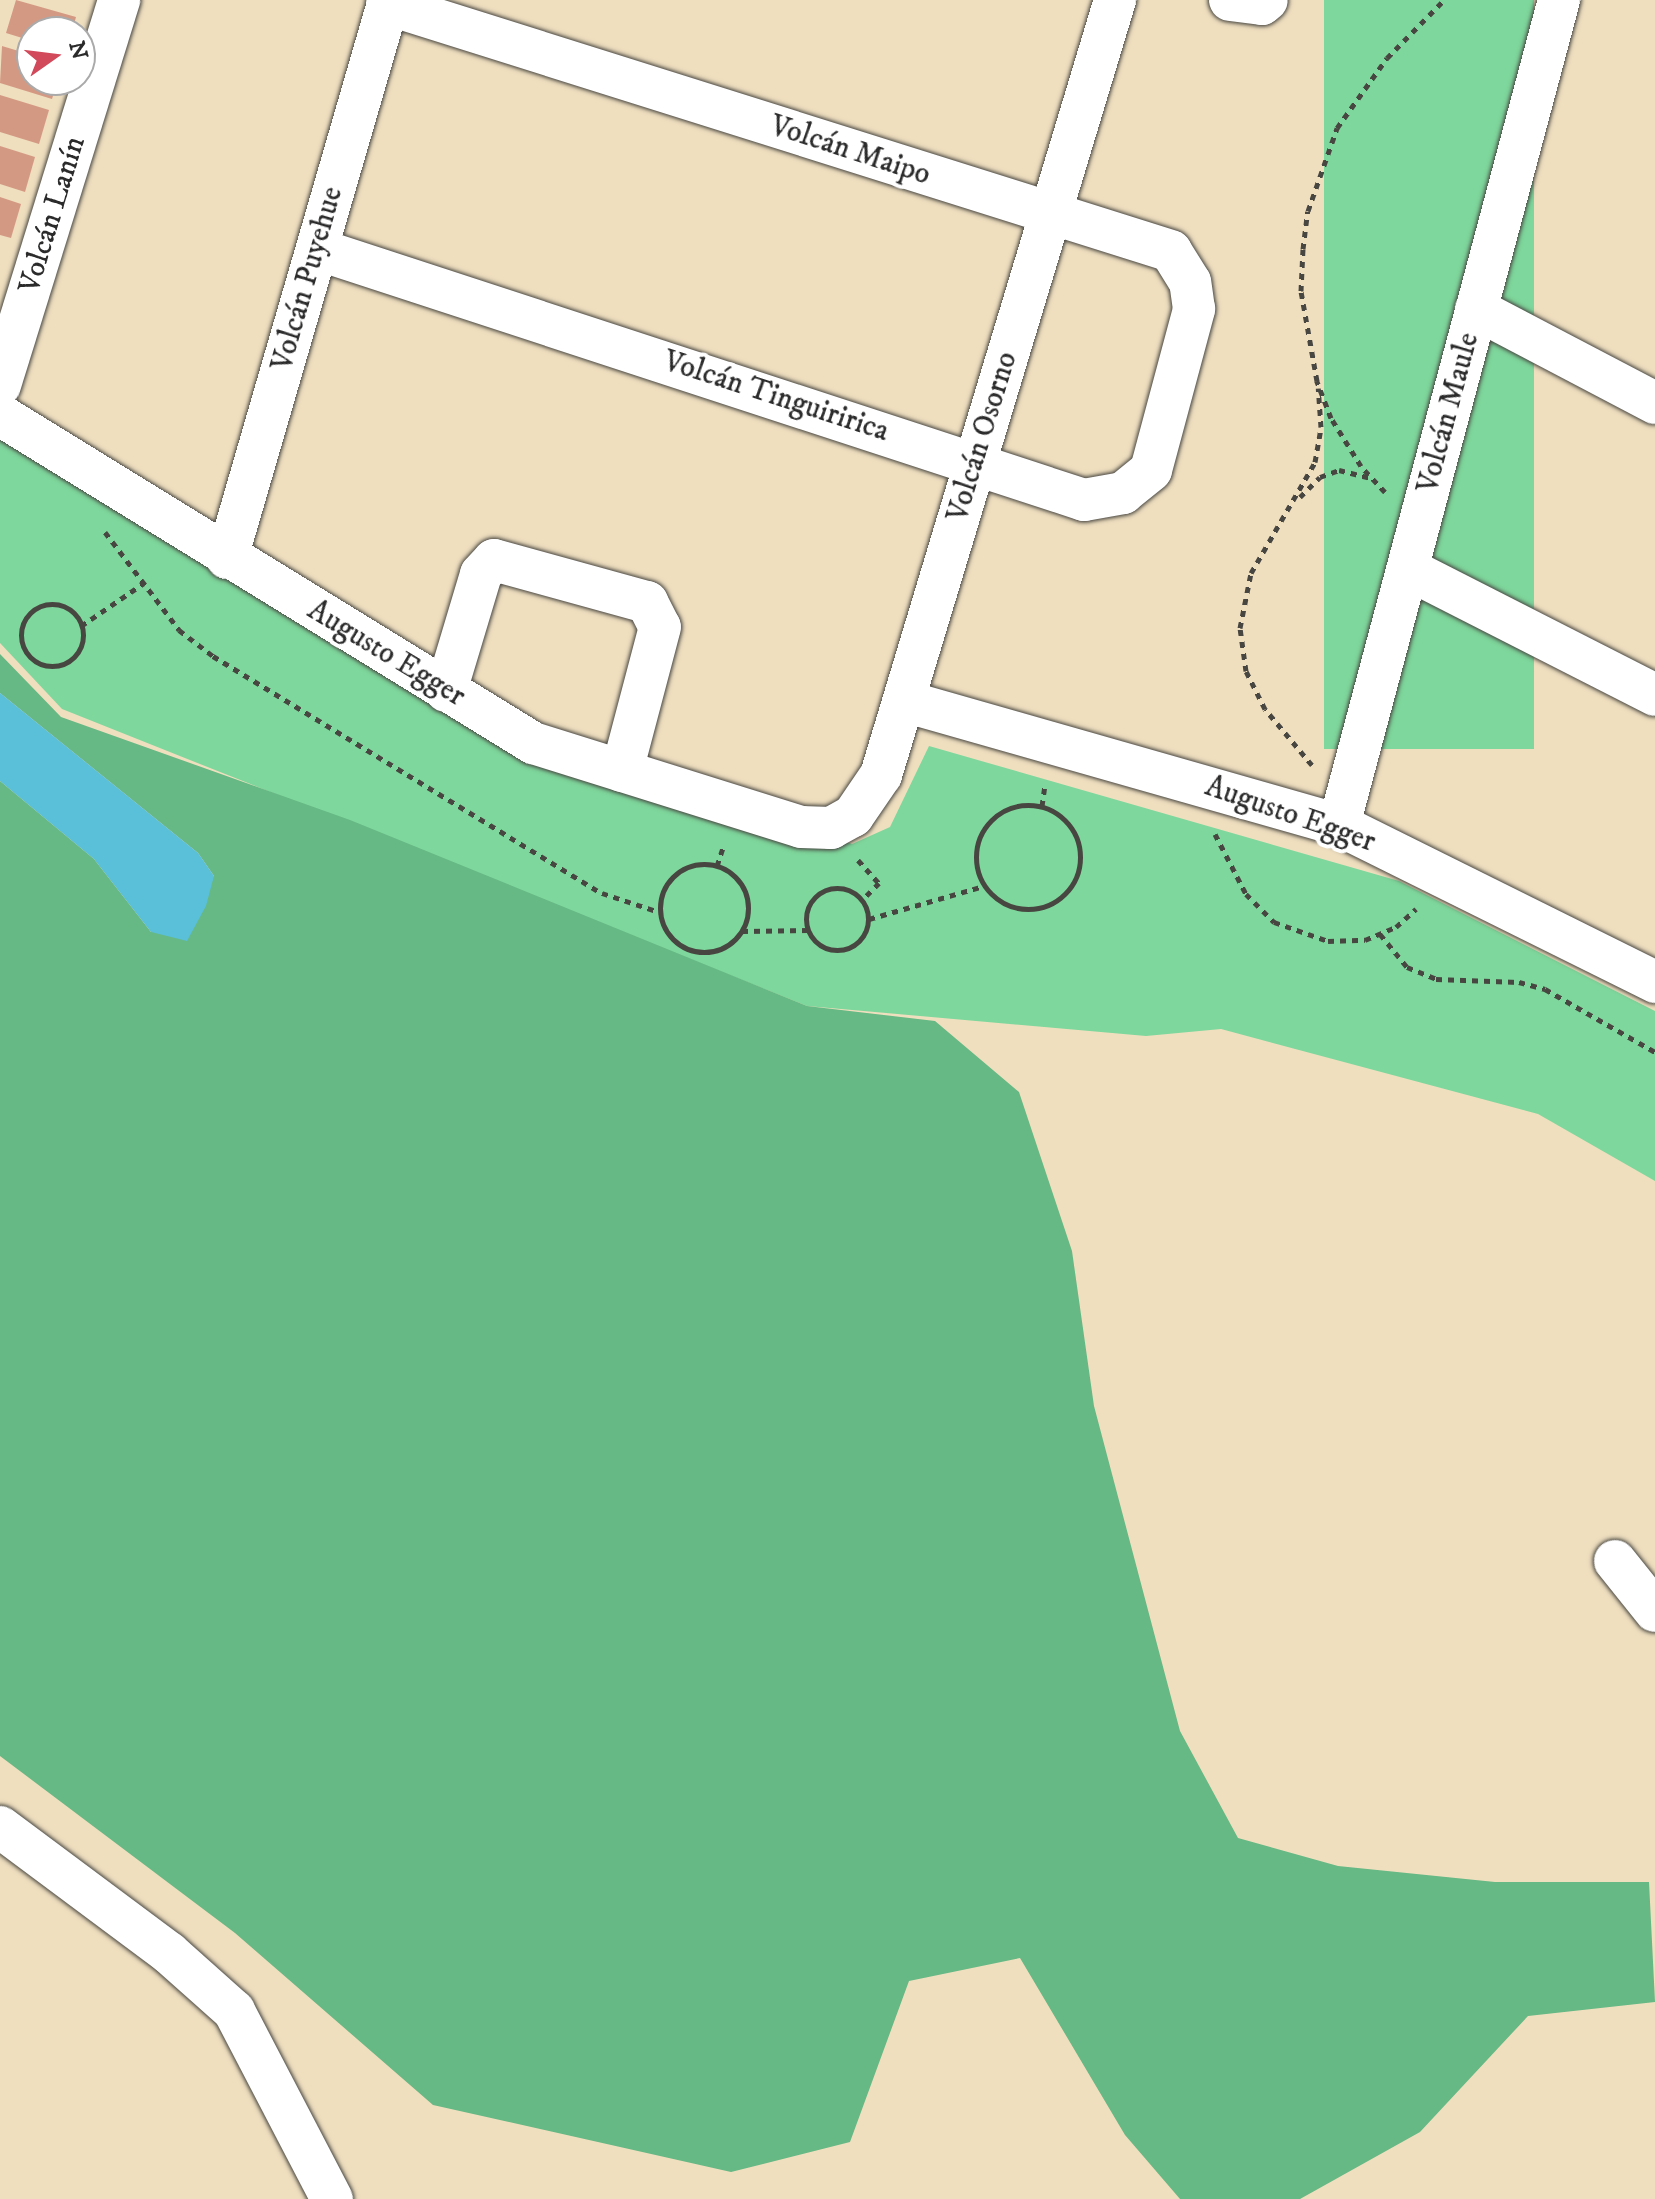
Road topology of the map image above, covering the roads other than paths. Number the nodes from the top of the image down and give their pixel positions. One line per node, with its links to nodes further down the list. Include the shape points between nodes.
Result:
1 (119, 0): 10 (street, Volcán Lanín)
2 (1115, 0): 7 (street, Volcán Osorno)
3 (1230, 0): 4 (street)
4 (1267, 0)
5 (1559, 0): 9 (street, Volcán Maule)
6 (388, 2): 7 (street, Volcán Maipo); 8 (street, Volcán Puyehue)
7 (1049, 215): 11 (street, Volcán Maipo, via 1171,251 1182,266 1194,309); 14 (street, Volcán Osorno)
8 (317, 249): 14 (street, Volcán Tinguiririca); 15 (street, Volcán Puyehue)
9 (1476, 309): 12 (street); 16 (street, Volcán Maule)
10 (0, 385)
11 (1172, 391): 14 (street, Volcán Tinguiririca, via 1151,470 1123,493 1084,500)
12 (1655, 403)
13 (0, 415): 15 (street, Augusto Egger)
14 (977, 462): 19 (street, Volcán Osorno)
15 (227, 558): 17 (street, Augusto Egger)
16 (1408, 569): 18 (street); 21 (street, Volcán Maule)
17 (446, 691): 20 (street, Augusto Egger, via 533,743); 20 (street, via 481,574 494,560 647,602 660,627)
18 (1655, 695)
19 (904, 701): 21 (street, Augusto Egger); 22 (street, Volcán Osorno, via 881,775 853,816 831,828)
20 (622, 771): 22 (street, Augusto Egger)
21 (1339, 825): 23 (street, Augusto Egger)
22 (801, 827)
23 (1655, 982)
24 (1615, 1561): 25 (street)
25 (1655, 1611)
26 (0, 1827): 27 (street, via 169,1953 234,2011)
27 (332, 2199)

